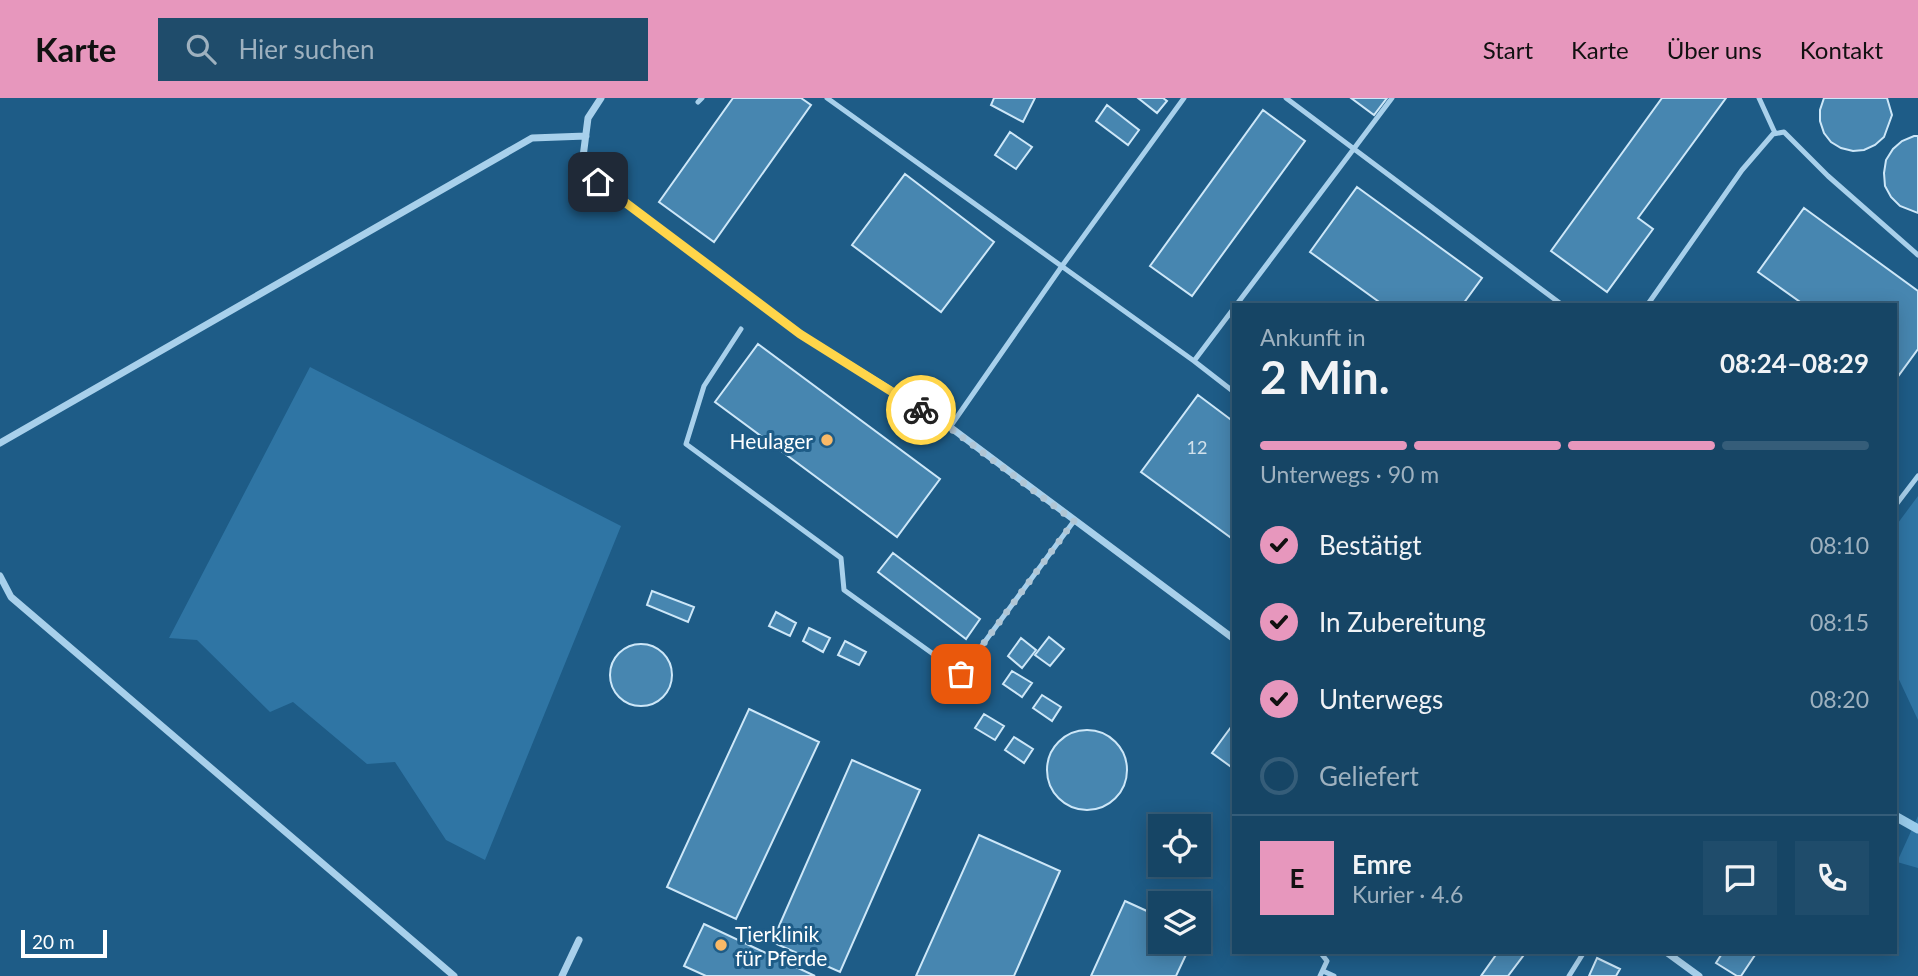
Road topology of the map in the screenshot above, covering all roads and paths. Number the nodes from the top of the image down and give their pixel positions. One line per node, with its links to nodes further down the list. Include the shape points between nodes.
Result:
1 (601, 98): 8 (street, via 588,118)
2 (827, 98): 11 (lane)
3 (1184, 98): 11 (lane)
4 (1286, 98): 9 (lane)
5 (1392, 98): 9 (lane)
6 (1759, 98): 7 (lane)
7 (1775, 133): 10 (lane, via 1784,132); 14 (lane, via 1742,170)
8 (586, 136): 19 (street, via 583,157 598,182 800,334); 20 (street, via 532,138)
9 (1353, 149): 12 (lane); 13 (lane)
10 (1918, 255)
11 (1062, 266): 17 (lane); 19 (lane)
12 (1237, 303)
13 (1560, 303)
14 (1649, 303)
15 (1232, 310): 17 (lane)
16 (741, 329): 23 (lane, via 704,386 686,444 841,558 844,590 961,674)
17 (1194, 361): 18 (lane)
18 (1232, 390)
19 (950, 428): 23 (street)
20 (0, 443)
21 (1918, 476): 22 (lane)
22 (1897, 503)
23 (1074, 521): 25 (street)
24 (0, 576): 31 (street, via 11,597)
25 (1232, 638)
26 (579, 940): 32 (street)
27 (1322, 954): 30 (lane, via 1327,961)
28 (1583, 954): 34 (lane)
29 (1669, 954): 35 (street)
30 (1322, 973): 33 (lane)
31 (453, 976)
32 (562, 976)
33 (1334, 976)
34 (1569, 976)
35 (1699, 976)

